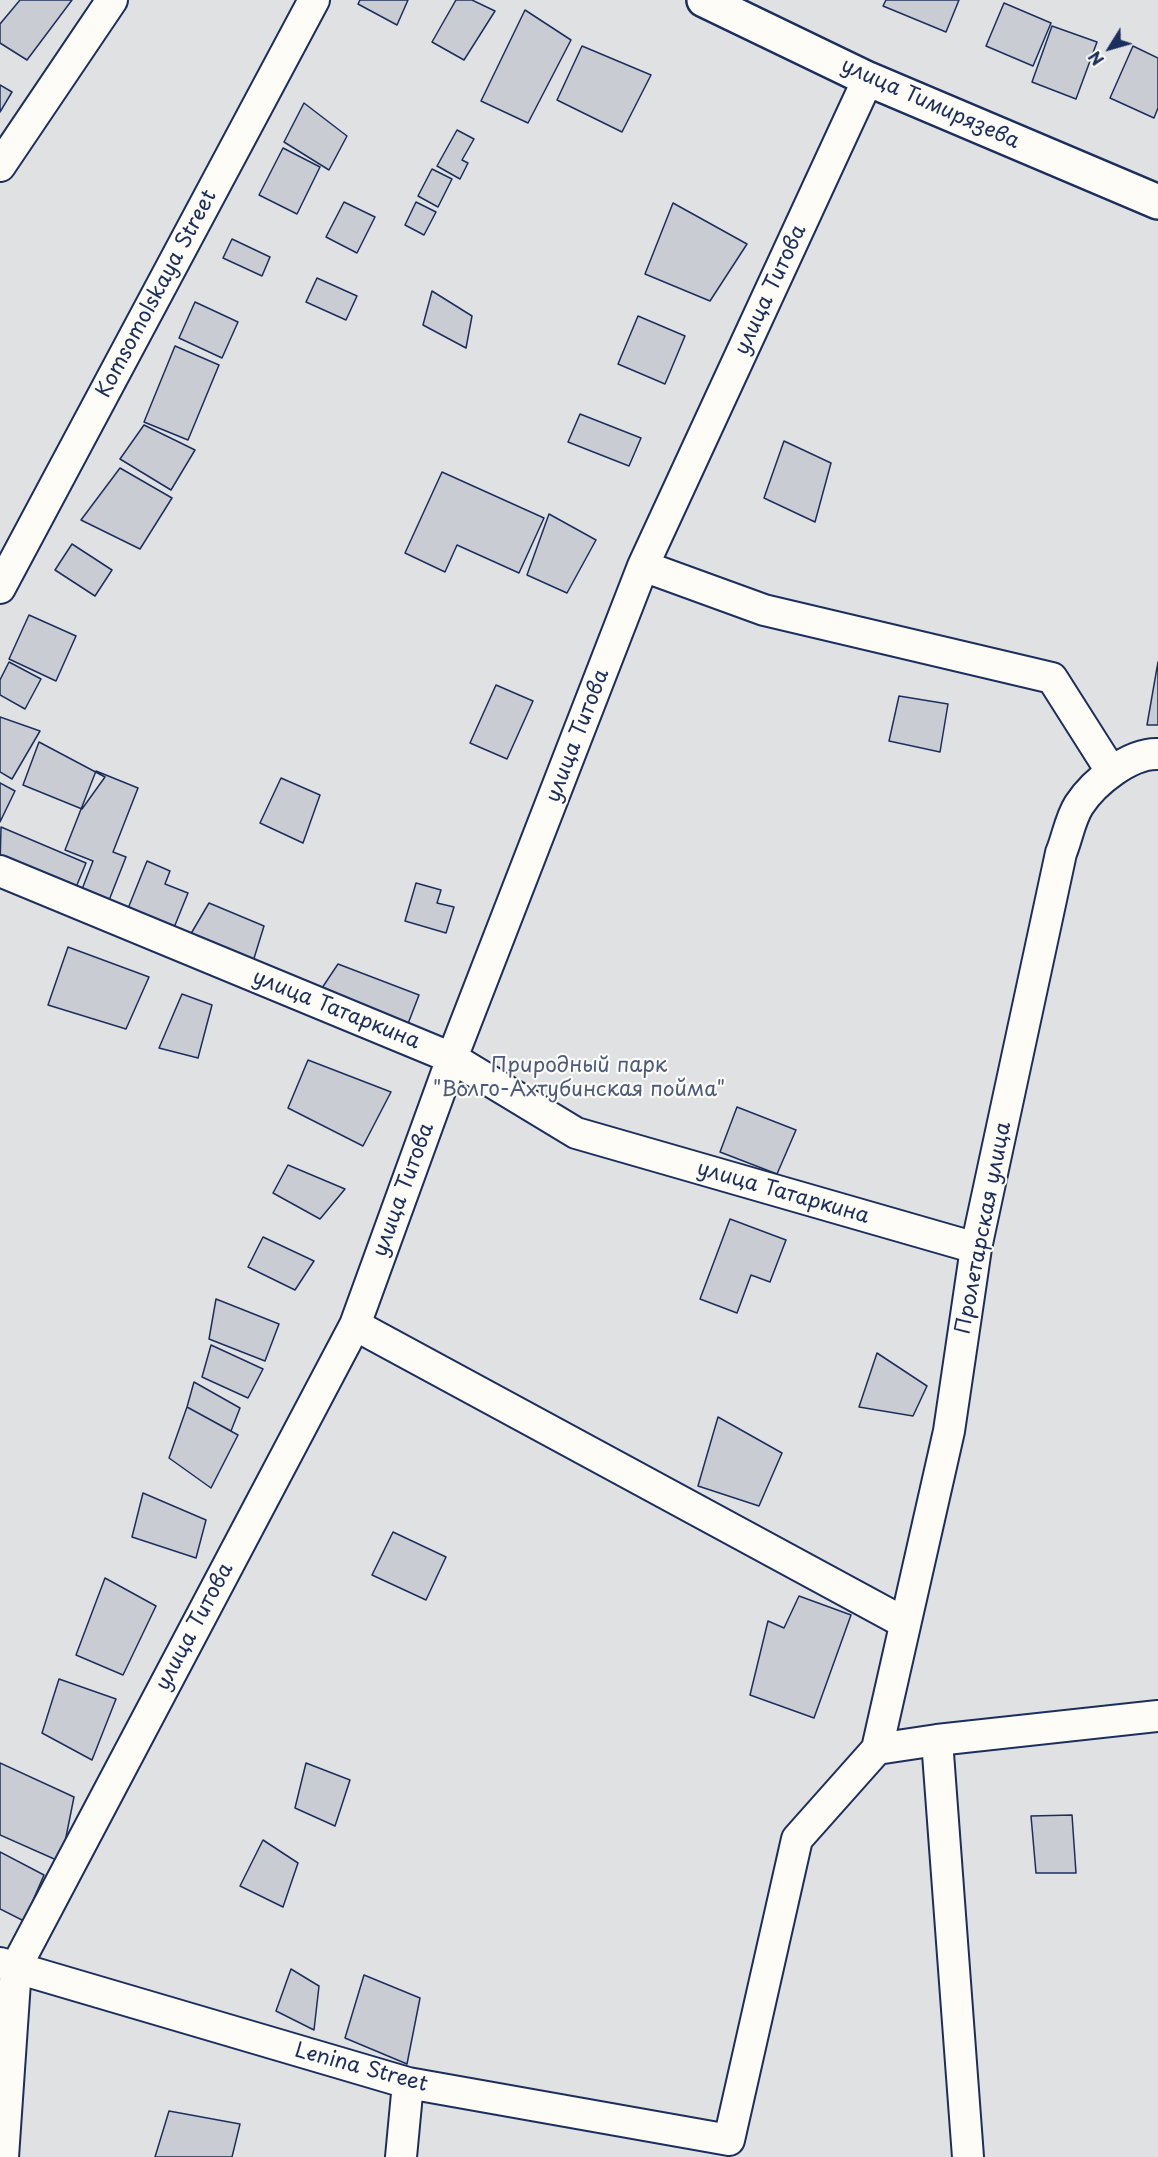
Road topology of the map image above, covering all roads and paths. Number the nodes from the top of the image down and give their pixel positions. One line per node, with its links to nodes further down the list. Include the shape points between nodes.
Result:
1 (112, 0): 5 (street)
2 (314, 0): 8 (street, Komsomolskaya Street)
3 (704, 0): 4 (street, улица Тимирязева)
4 (868, 79): 6 (street, улица Тимирязева); 7 (street, улица Титова)
5 (0, 166)
6 (1158, 202)
7 (644, 566): 10 (street, via 764,610 1052,678); 12 (street, улица Титова)
8 (0, 588)
9 (1158, 754): 10 (street, Пролетарская улица, via 1147,754)
10 (1110, 771): 13 (street, Пролетарская улица, via 1078,806 1061,854)
11 (0, 871): 12 (street, улица Татаркина)
12 (452, 1058): 13 (street, улица Татаркина, via 576,1133); 14 (street, улица Титова)
13 (976, 1248): 15 (street, Пролетарская улица, via 949,1431)
14 (355, 1325): 15 (street); 19 (street, улица Титова)
15 (905, 1623): 18 (street, Пролетарская улица)
16 (1158, 1716): 17 (street)
17 (937, 1740): 18 (street); 23 (street)
18 (877, 1749): 20 (street, Lenina Street, via 797,1839 729,2140)
19 (8, 1965): 20 (street, Lenina Street); 21 (street, улица Титова)
20 (408, 2083): 22 (street)
21 (3, 2157)
22 (401, 2157)
23 (968, 2157)

